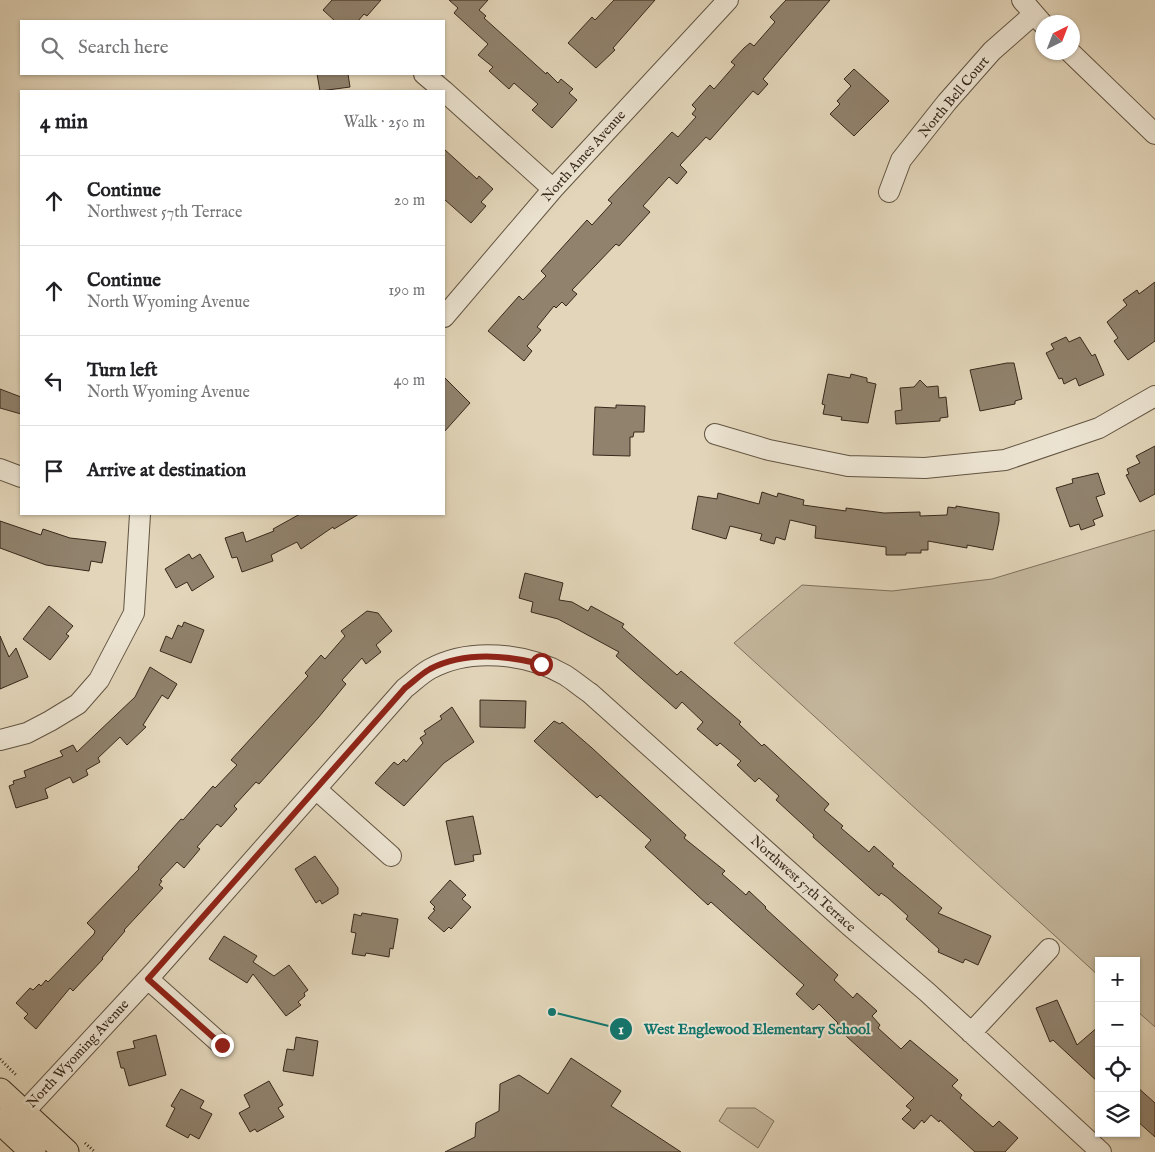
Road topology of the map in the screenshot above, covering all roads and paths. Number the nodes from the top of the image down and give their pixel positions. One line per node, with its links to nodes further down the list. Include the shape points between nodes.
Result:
1 (728, 0): 8 (street, North Ames Avenue)
2 (1033, 12): 9 (street, North Bell Court, via 947,102 901,160)
3 (1078, 60): 7 (street)
4 (425, 75): 5 (street)
5 (443, 90)
6 (445, 92): 8 (street)
7 (1155, 134)
8 (553, 189): 10 (street, North Ames Avenue)
9 (890, 192)
10 (445, 316)
11 (1155, 396): 12 (street, via 1099,428 1005,460 925,468 848,466 769,450)
12 (715, 434)
13 (0, 469): 14 (street)
14 (20, 477)
15 (140, 515): 17 (street, via 134,614 99,680 78,704 50,721 27,733)
16 (485, 655): 18 (street, North Wyoming Avenue, via 455,660 430,669 405,688); 22 (street, Northwest 57th Terrace, via 515,657 541,664 566,675 590,693)
17 (0, 740)
18 (317, 790): 19 (street); 21 (street, North Wyoming Avenue)
19 (391, 856)
20 (1049, 949): 22 (street)
21 (148, 979): 23 (street); 25 (street, North Wyoming Avenue)
22 (971, 1033): 28 (street, Northwest 57th Terrace)
23 (222, 1045)
24 (0, 1091): 25 (main road)
25 (11, 1121): 26 (main road); 27 (main road)
26 (33, 1152)
27 (66, 1152)
28 (1102, 1152)

